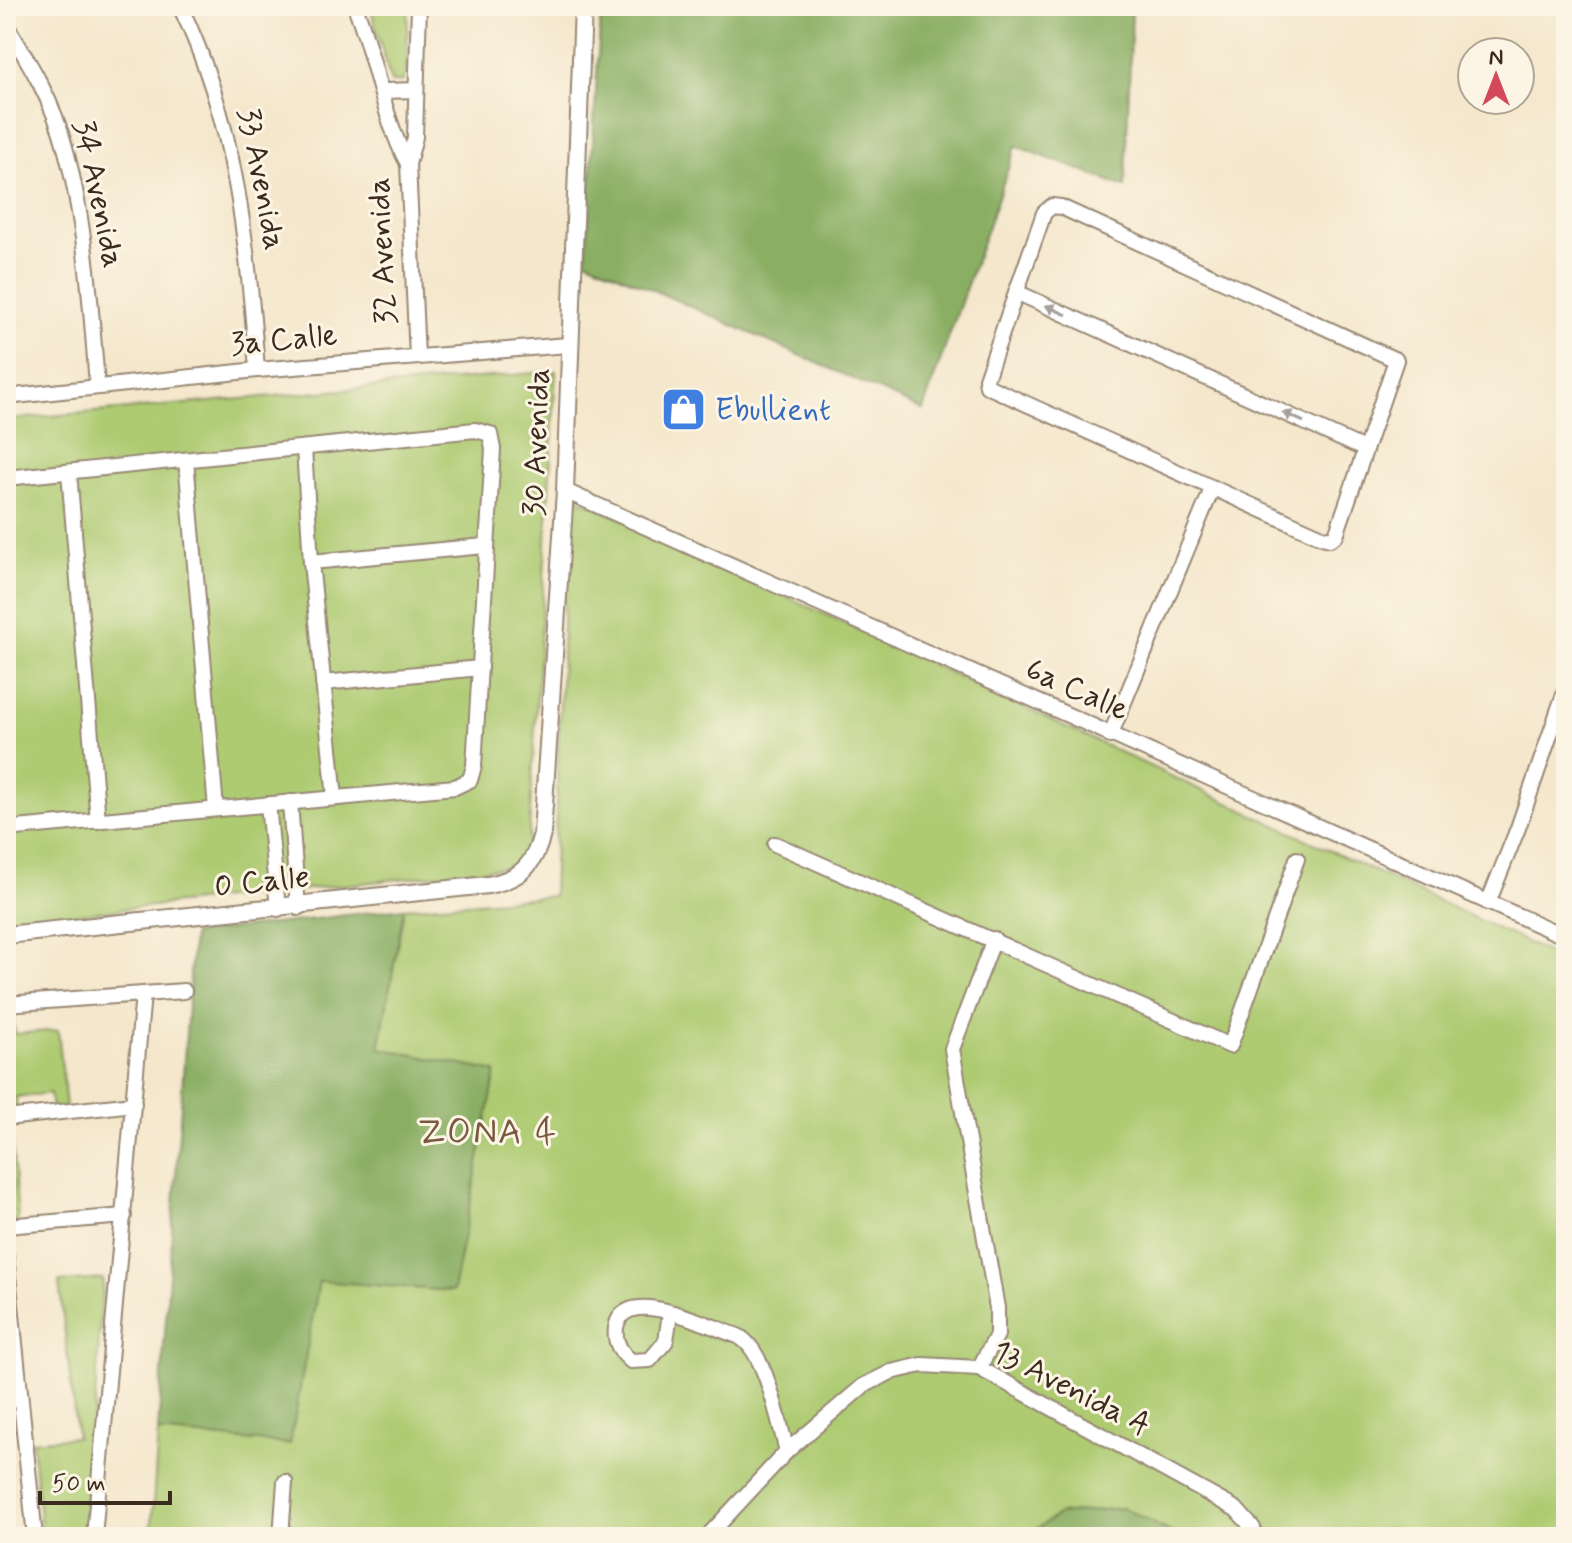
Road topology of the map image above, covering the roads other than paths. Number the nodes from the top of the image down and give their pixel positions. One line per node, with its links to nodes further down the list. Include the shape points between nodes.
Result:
1 (180, 6): 12 (street, 33 Avenida, via 213,87 235,166 247,234)
2 (355, 6): 7 (street, 32 Avenida)
3 (419, 6): 6 (street)
4 (583, 6): 10 (street, 30 Avenida)
5 (6, 25): 13 (street, 34 Avenida, via 47,98 65,146 87,265)
6 (416, 90): 7 (street); 8 (street, via 415,137)
7 (384, 91): 8 (street, 32 Avenida, via 394,137)
8 (408, 164): 11 (street, 32 Avenida)
9 (1016, 292): 16 (street, one-way to 9); 16 (street, via 1044,213 1061,207 1389,354 1396,367); 20 (street, via 987,386)
10 (568, 345): 11 (street, 3a Calle); 21 (street, 30 Avenida)
11 (417, 357): 12 (street, 3a Calle)
12 (257, 370): 13 (street, 3a Calle)
13 (97, 386): 14 (street, 3a Calle)
14 (6, 397)
15 (304, 448): 17 (street); 22 (street, via 475,430 490,434); 23 (street)
16 (1364, 449): 20 (street, via 1336,535 1330,539)
17 (186, 460): 18 (street); 31 (street)
18 (69, 472): 19 (street); 32 (street)
19 (6, 478)
20 (1212, 489): 27 (street)
21 (565, 491): 27 (street, 6a Calle); 38 (street, 30 Avenida, via 542,834 537,855)
22 (485, 546): 23 (street); 24 (street)
23 (311, 562): 25 (street)
24 (480, 668): 25 (street); 28 (street, via 470,780 455,787)
25 (323, 683): 28 (street)
26 (1566, 688): 39 (street)
27 (1110, 736): 39 (street, 6a Calle)
28 (335, 798): 29 (street)
29 (290, 802): 30 (street); 34 (street)
30 (268, 804): 31 (street); 35 (street)
31 (216, 809): 32 (street)
32 (98, 821): 33 (street)
33 (6, 829)
34 (293, 843): 35 (street); 40 (street)
35 (271, 844): 41 (street)
36 (775, 844): 44 (street)
37 (1297, 859): 44 (street, via 1230,1046)
38 (522, 874): 40 (street, 0 Calle, via 488,885)
39 (1488, 903): 43 (street, 6a Calle)
40 (298, 908): 41 (street, 0 Calle)
41 (278, 909): 42 (street, 0 Calle)
42 (6, 935)
43 (1566, 937)
44 (994, 939): 54 (street, via 952,1049 997,1308 997,1335)
45 (184, 991): 46 (street)
46 (143, 994): 47 (street); 48 (street)
47 (6, 1004)
48 (134, 1104): 49 (street); 50 (street)
49 (6, 1118)
50 (124, 1216): 51 (street); 58 (street)
51 (6, 1226)
52 (6, 1256): 57 (street)
53 (670, 1313): 53 (street, via 666,1341 650,1360 631,1361 619,1350 616,1330 626,1311 646,1305); 55 (street, via 753,1346)
54 (979, 1368): 55 (street, 13 Avenida A, via 922,1365 891,1372 863,1386); 61 (street, 13 Avenida A, via 1236,1509)
55 (787, 1451): 60 (street, 13 Avenida A)
56 (285, 1482): 59 (street)
57 (35, 1537)
58 (94, 1537)
59 (281, 1537)
60 (707, 1537)
61 (1255, 1537)

